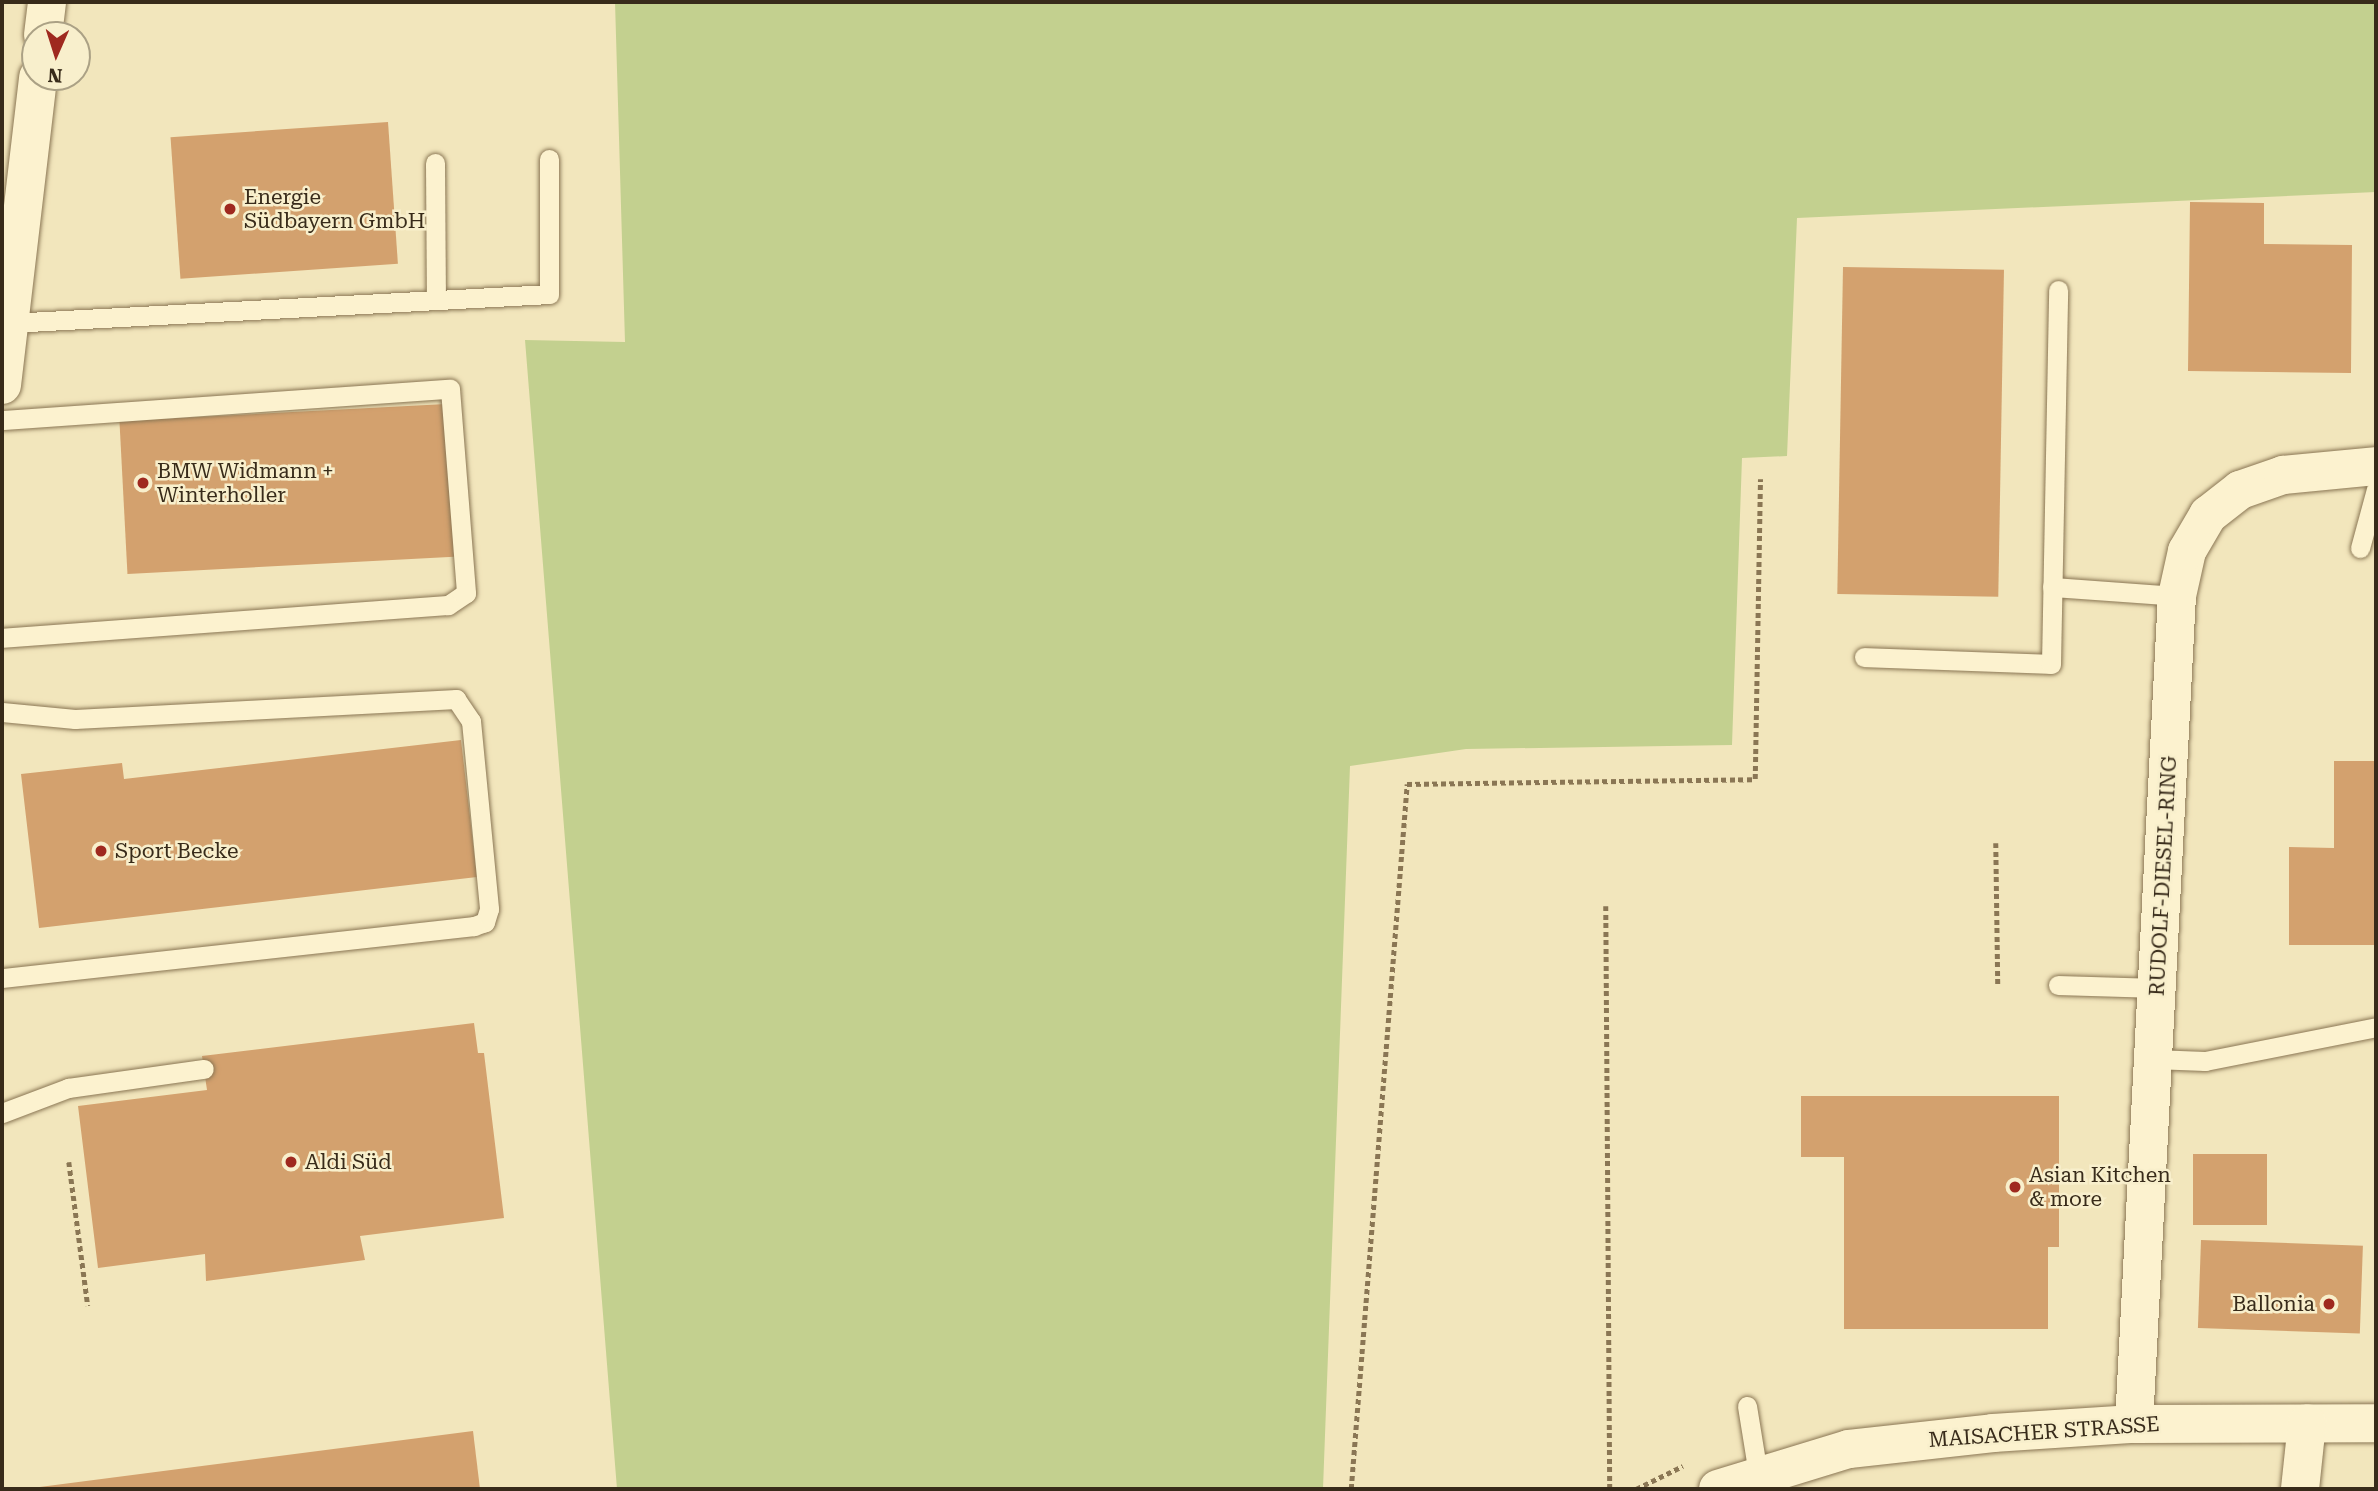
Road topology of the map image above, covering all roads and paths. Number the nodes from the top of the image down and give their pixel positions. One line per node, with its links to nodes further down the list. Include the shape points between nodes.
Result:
1 (47, 2): 2 (street)
2 (45, 21)
3 (36, 91): 8 (street)
4 (549, 159): 7 (lane, via 549,294)
5 (435, 163): 7 (lane)
6 (2058, 290): 15 (lane)
7 (436, 298): 8 (lane)
8 (8, 299): 9 (street)
9 (2, 385)
10 (2, 420): 17 (lane, via 450,389 466,593 448,605)
11 (2376, 466): 16 (street, RUDOLF-DIESEL-RING, via 2283,475 2240,490 2207,515 2188,551)
12 (1760, 479): 37 (path, via 1755,779 1408,784)
13 (2376, 489): 14 (lane)
14 (2360, 548)
15 (2052, 587): 16 (lane); 18 (lane, via 2051,664)
16 (2177, 596): 25 (street, RUDOLF-DIESEL-RING)
17 (2, 638)
18 (1864, 657)
19 (2, 712): 22 (lane, via 75,719 456,699 471,720 489,909 485,922 474,926)
20 (1996, 843): 23 (path)
21 (1606, 906): 38 (path)
22 (2, 978)
23 (1998, 984)
24 (2057, 985): 25 (lane)
25 (2157, 988): 27 (street, RUDOLF-DIESEL-RING)
26 (2376, 1027): 27 (lane, via 2205,1061)
27 (2153, 1059): 35 (street, RUDOLF-DIESEL-RING)
28 (204, 1069): 29 (lane, via 68,1088)
29 (2, 1113)
30 (69, 1162): 31 (path)
31 (88, 1306)
32 (1747, 1406): 36 (lane)
33 (2307, 1423): 34 (street, MAISACHER STRASSE); 35 (street, MAISACHER STRASSE); 40 (street)
34 (2376, 1423)
35 (2134, 1424): 36 (street, MAISACHER STRASSE, via 1849,1449)
36 (1758, 1474): 39 (street, MAISACHER STRASSE)
37 (1351, 1489)
38 (1610, 1489)
39 (1718, 1489)
40 (2300, 1489)

